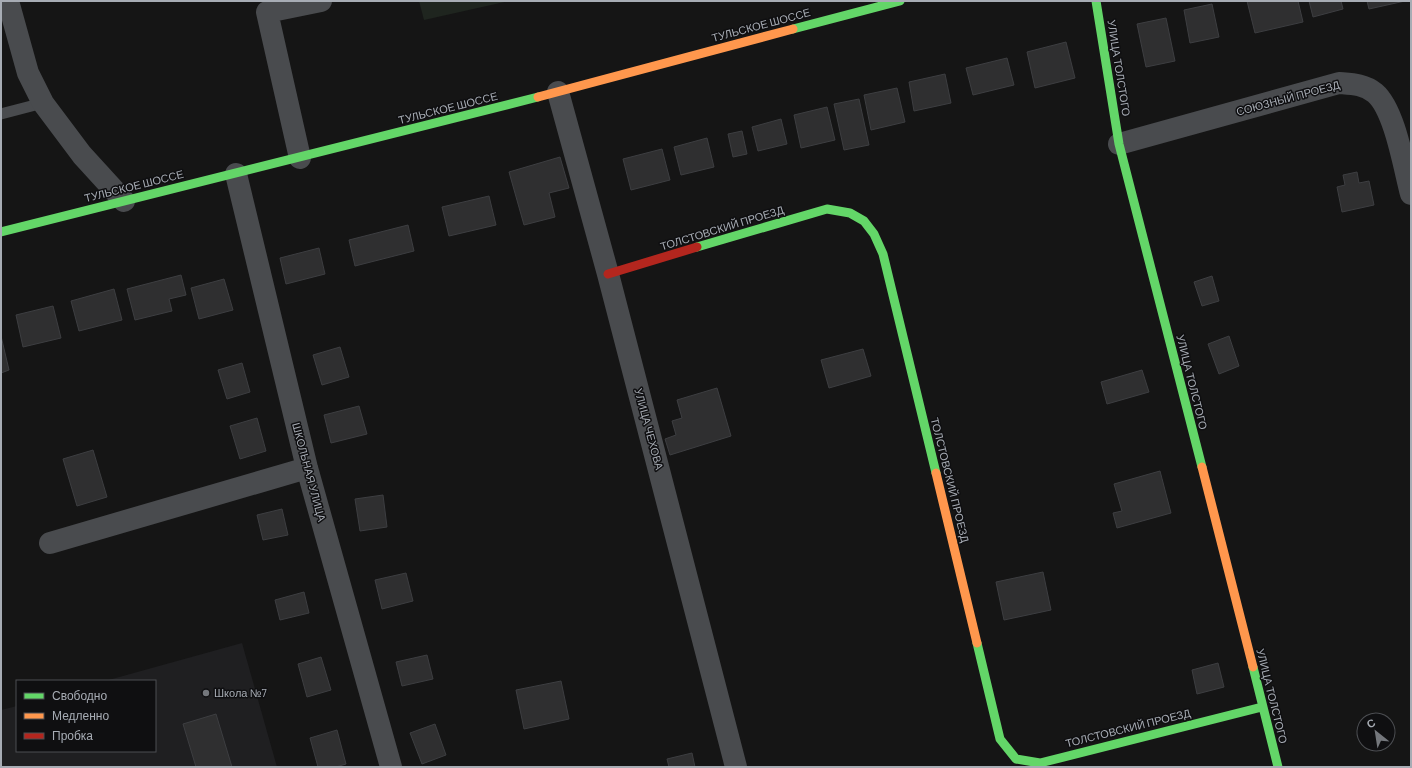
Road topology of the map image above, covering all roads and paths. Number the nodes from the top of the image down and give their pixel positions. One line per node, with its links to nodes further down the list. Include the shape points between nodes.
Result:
1 (8, 1): 6 (street, via 28,73)
2 (321, 1): 9 (street, via 267,12)
3 (900, 1): 5 (street, ТУЛЬСКОЕ ШОССЕ)
4 (1096, 1): 8 (street, УЛИЦА ТОЛСТОГО)
5 (558, 92): 9 (street, ТУЛЬСКОЕ ШОССЕ); 14 (street, УЛИЦА ЧЕХОВА)
6 (43, 103): 7 (lane); 12 (street, via 82,154)
7 (1, 114)
8 (1119, 144): 11 (street, СОЮЗНЫЙ ПРОЕЗД, via 1339,83 1360,85 1375,93 1393,123); 17 (street, УЛИЦА ТОЛСТОГО)
9 (300, 158): 10 (street, ТУЛЬСКОЕ ШОССЕ)
10 (236, 174): 12 (street, ТУЛЬСКОЕ ШОССЕ); 15 (street, ШКОЛЬНАЯ УЛИЦА)
11 (1411, 194)
12 (124, 201): 13 (street, ТУЛЬСКОЕ ШОССЕ)
13 (1, 232)
14 (608, 274): 17 (street, ТОЛСТОВСКИЙ ПРОЕЗД, via 828,209 848,211 865,220 884,254 1000,739 1016,759 1040,763); 19 (street, УЛИЦА ЧЕХОВА)
15 (307, 468): 16 (street); 18 (street, ШКОЛЬНАЯ УЛИЦА)
16 (50, 543)
17 (1262, 707): 20 (street, УЛИЦА ТОЛСТОГО)
18 (391, 767)
19 (736, 767)
20 (1278, 767)

